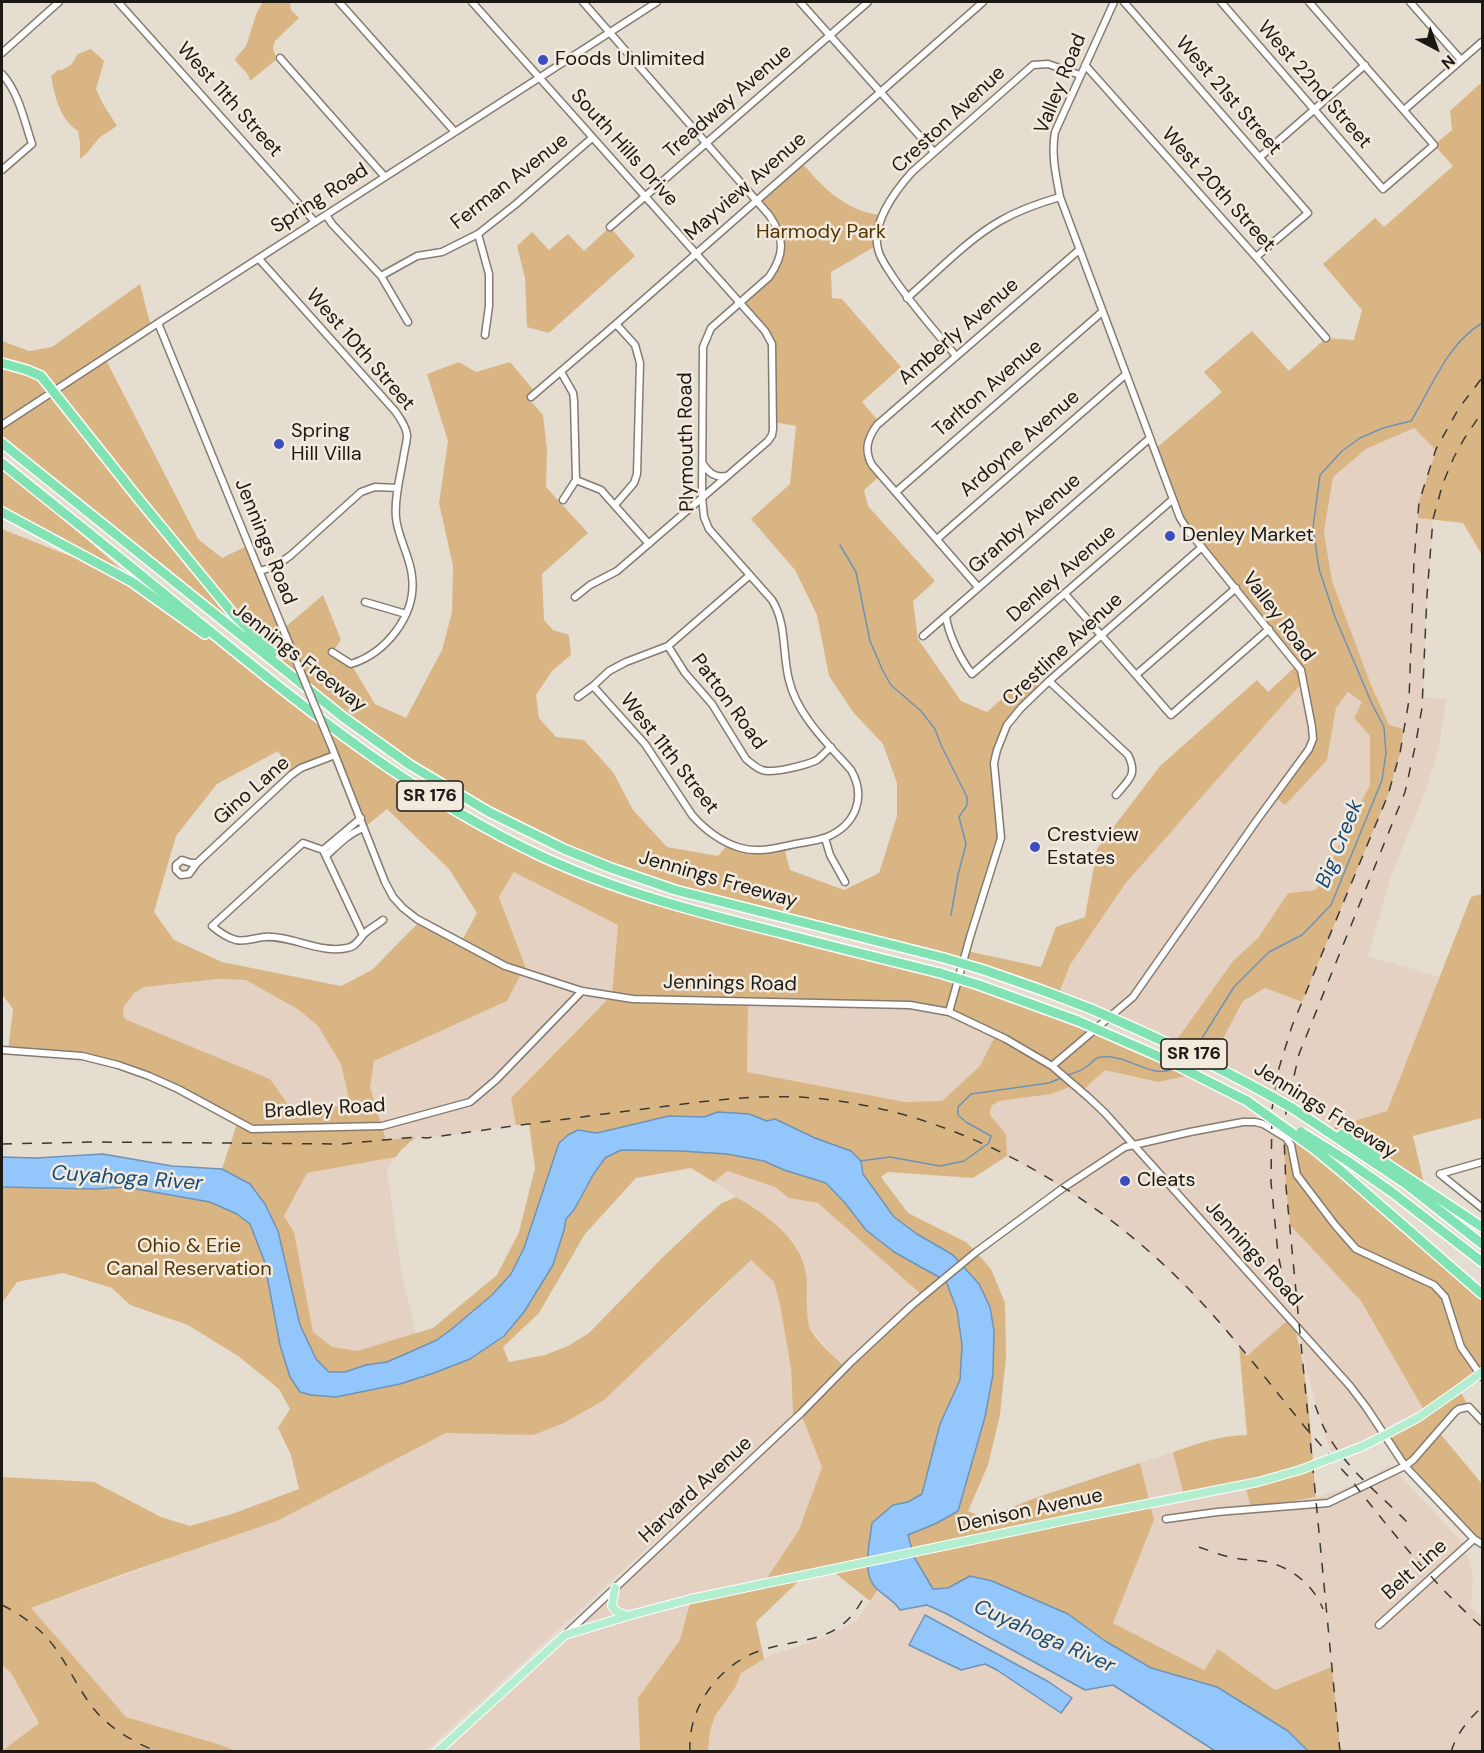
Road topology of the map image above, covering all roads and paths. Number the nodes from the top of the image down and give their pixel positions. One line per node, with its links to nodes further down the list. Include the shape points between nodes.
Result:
1 (59, 2): 18 (street)
2 (118, 2): 40 (street, West 11th Street)
3 (339, 2): 29 (street)
4 (472, 2): 25 (street, South Hills Drive)
5 (583, 2): 15 (street, Plymouth Road)
6 (657, 2): 15 (street, Spring Road)
7 (800, 2): 16 (street)
8 (868, 2): 16 (street, Treadway Avenue)
9 (983, 2): 26 (street, Mayview Avenue)
10 (1114, 2): 21 (street, Valley Road)
11 (1124, 2): 33 (street, West 21st Street)
12 (1221, 2): 27 (street, West 22nd Street)
13 (1309, 2): 22 (street)
14 (1410, 2): 20 (street)
15 (610, 32): 25 (street, Spring Road); 31 (street, Plymouth Road)
16 (830, 35): 26 (street); 31 (street, Treadway Avenue)
17 (1482, 42): 20 (street)
18 (2, 53)
19 (280, 58): 35 (street)
20 (1461, 60): 28 (street)
21 (1085, 65): 24 (street, Valley Road); 45 (street, West 20th Street)
22 (1365, 65): 27 (street); 28 (street)
23 (2, 74): 34 (street, via 15,93 32,144)
24 (1080, 75): 32 (street, Creston Avenue, via 1048,64 1033,65); 37 (street, Valley Road, via 1055,132 1053,161)
25 (540, 78): 29 (street, Spring Road); 30 (street, South Hills Drive)
26 (881, 92): 32 (street); 38 (street, Mayview Avenue)
27 (1314, 110): 28 (street, West 22nd Street, via 1383,189 1434,145); 33 (street)
28 (1404, 110)
29 (455, 132): 35 (street, Spring Road)
30 (592, 138): 36 (street, South Hills Drive); 42 (street, Ferman Avenue)
31 (707, 144): 36 (street, Treadway Avenue); 38 (street, Plymouth Road)
32 (934, 152): 48 (street, Creston Avenue, via 893,196 878,230 878,248)
33 (1260, 157): 45 (street, West 21st Street, via 1308,213)
34 (2, 170)
35 (385, 177): 39 (street, Spring Road)
36 (645, 197): 41 (street, Treadway Avenue); 44 (street, South Hills Drive)
37 (1060, 197): 43 (street, Valley Road); 48 (street, via 1016,213 982,233)
38 (756, 200): 44 (street, Mayview Avenue); 49 (street, Plymouth Road, via 777,226 781,249 769,278)
39 (326, 215): 40 (street, Spring Road); 47 (street)
40 (315, 222): 46 (street, Spring Road)
41 (610, 227)
42 (478, 234): 47 (street, Ferman Avenue, via 442,252 417,256); 54 (street, via 489,274)
43 (1079, 250): 50 (street, Valley Road); 56 (street, Amberly Avenue)
44 (696, 253): 49 (street, South Hills Drive); 53 (street, Mayview Avenue)
45 (1256, 257): 55 (street, West 20th Street)
46 (259, 259): 52 (street, Spring Road); 69 (street, West 10th Street, via 402,421 407,434)
47 (381, 276): 51 (street)
48 (907, 298): 56 (street)
49 (739, 302): 66 (street, Plymouth Road, via 711,328 703,347); 67 (street, South Hills Drive, via 772,344 773,429 768,441)
50 (1102, 312): 59 (street, Valley Road); 70 (street, Tarlton Avenue)
51 (408, 322)
52 (158, 323): 60 (street, Spring Road); 79 (street, Jennings Road)
53 (616, 324): 58 (street, Mayview Avenue); 74 (street, via 635,345 639,412 637,474)
54 (485, 335)
55 (1326, 338)
56 (956, 356): 70 (street, Amberly Avenue, via 870,435 868,458)
57 (2, 363): 60 (highway, via 41,376)
58 (561, 372): 61 (street, Mayview Avenue); 68 (street, via 573,393)
59 (1125, 375): 63 (street, Valley Road); 76 (street, Ardoyne Avenue)
60 (54, 392): 62 (street, Spring Road); 97 (highway, via 234,615)
61 (531, 397)
62 (2, 425)
63 (1150, 438): 73 (street, Valley Road); 81 (street, Granby Avenue)
64 (2, 443): 97 (highway, Jennings Freeway / SR 176)
65 (2, 463): 92 (highway, Jennings Freeway / SR 176)
66 (702, 464): 67 (street, via 715,475); 71 (street, Plymouth Road)
67 (728, 475): 71 (street)
68 (576, 480): 72 (street); 74 (street, via 601,490)
69 (398, 488): 79 (street, via 375,487 361,492 291,555); 86 (street, West 10th Street, via 396,518 412,577)
70 (896, 492): 76 (street)
71 (702, 497): 77 (street); 80 (street, Plymouth Road, via 709,529)
72 (563, 500)
73 (1172, 500): 78 (street, Valley Road); 83 (street, Denley Avenue)
74 (615, 505): 77 (street)
75 (2, 512): 92 (highway, via 132,582)
76 (937, 538): 81 (street)
77 (649, 544): 84 (street, via 617,571)
78 (1202, 548): 82 (street, Valley Road); 89 (street, Crestline Avenue)
79 (260, 571): 100 (street, Jennings Road, bridge)
80 (750, 575): 91 (street); 99 (street, Plymouth Road, via 779,614 789,680 796,699)
81 (978, 587): 87 (street, Granby Avenue)
82 (1236, 588): 88 (street, Valley Road); 94 (street)
83 (1065, 594): 87 (street, Denley Avenue, via 972,674 962,660); 89 (street)
84 (575, 597)
85 (365, 602): 86 (street)
86 (406, 614): 93 (street, via 396,633 366,659 351,664)
87 (946, 616): 90 (street, Granby Avenue)
88 (1269, 629): 94 (street, via 1171,714); 113 (street, Valley Road, via 1301,670 1312,727 1309,749 1133,997)
89 (1101, 635): 94 (street); 95 (street, Crestline Avenue)
90 (923, 636)
91 (668, 646): 96 (street, via 609,671); 99 (street, Patton Road, via 754,766 775,771 818,759)
92 (234, 651): 114 (highway, Jennings Freeway / SR 176, bridge, via 378,762 462,815 544,858 656,901 979,985 1152,1053)
93 (332, 652)
94 (1136, 675)
95 (1049, 681): 101 (street, via 1128,755 1133,765 1131,776); 111 (street, Crestline Avenue, via 1007,725 997,750 994,763 1000,838)
96 (593, 686): 98 (street); 104 (street, West 11th Street, via 645,744 692,815 714,834 742,848 759,850)
97 (314, 692): 116 (highway, Jennings Freeway / SR 176, bridge, via 431,779 564,849 685,892 944,958 1044,991 1189,1052 1320,1121)
98 (578, 697)
99 (831, 747): 104 (street, Plymouth Road, via 856,778 858,800 849,822)
100 (334, 752): 102 (street, Jennings Road); 106 (street, Gino Lane, via 291,775)
101 (1116, 795)
102 (361, 818): 103 (street, Jennings Road); 105 (street)
103 (364, 828): 105 (street); 110 (street, Jennings Road, via 393,897 417,919 505,966)
104 (825, 838): 107 (street)
105 (325, 853): 109 (street); 109 (street, via 303,843 213,926 236,940 264,937 328,949 349,948 360,942)
106 (197, 863)
107 (846, 882)
108 (382, 920): 109 (street)
109 (363, 935)
110 (582, 991): 111 (street, Jennings Road, via 633,999 900,1005); 112 (street, Bradley Road, via 470,1102 382,1126 252,1129 178,1089 118,1065 82,1056)
111 (949, 1012): 113 (street, Jennings Road)
112 (2, 1050)
113 (1052, 1066): 115 (street, Jennings Road)
114 (1247, 1101): 121 (highway, Jennings Freeway / SR 176, bridge, via 1346,1160); 122 (highway, bridge, via 1313,1148)
115 (1134, 1145): 123 (street, Harvard Avenue, via 1243,1122 1263,1124 1286,1138 1297,1175 1356,1249 1426,1281 1445,1297 1461,1347); 125 (street, Jennings Road, via 1350,1386); 129 (street, Harvard Avenue, via 1121,1148 1063,1188 930,1291)
116 (1362, 1149): 119 (highway); 120 (highway, Jennings Freeway)
117 (1482, 1162): 118 (street, via 1440,1174)
118 (1482, 1208)
119 (1482, 1227)
120 (1482, 1244)
121 (1482, 1262)
122 (1482, 1294)
123 (1482, 1374): 130 (main road, Denison Avenue, bridge, via 1387,1434 1300,1470 691,1599)
124 (1482, 1421): 125 (street, via 1469,1407 1459,1409)
125 (1405, 1466): 126 (street, via 1328,1503); 127 (street, Jennings Road)
126 (1166, 1519)
127 (1474, 1539): 128 (street, Jennings Road); 131 (street, Belt Line)
128 (1482, 1544)
129 (615, 1588): 130 (main road, via 612,1606); 132 (street, Harvard Avenue)
130 (627, 1616): 132 (main road, Denison Avenue)
131 (1379, 1625)
132 (564, 1635): 133 (main road, Harvard Avenue)
133 (437, 1752)

